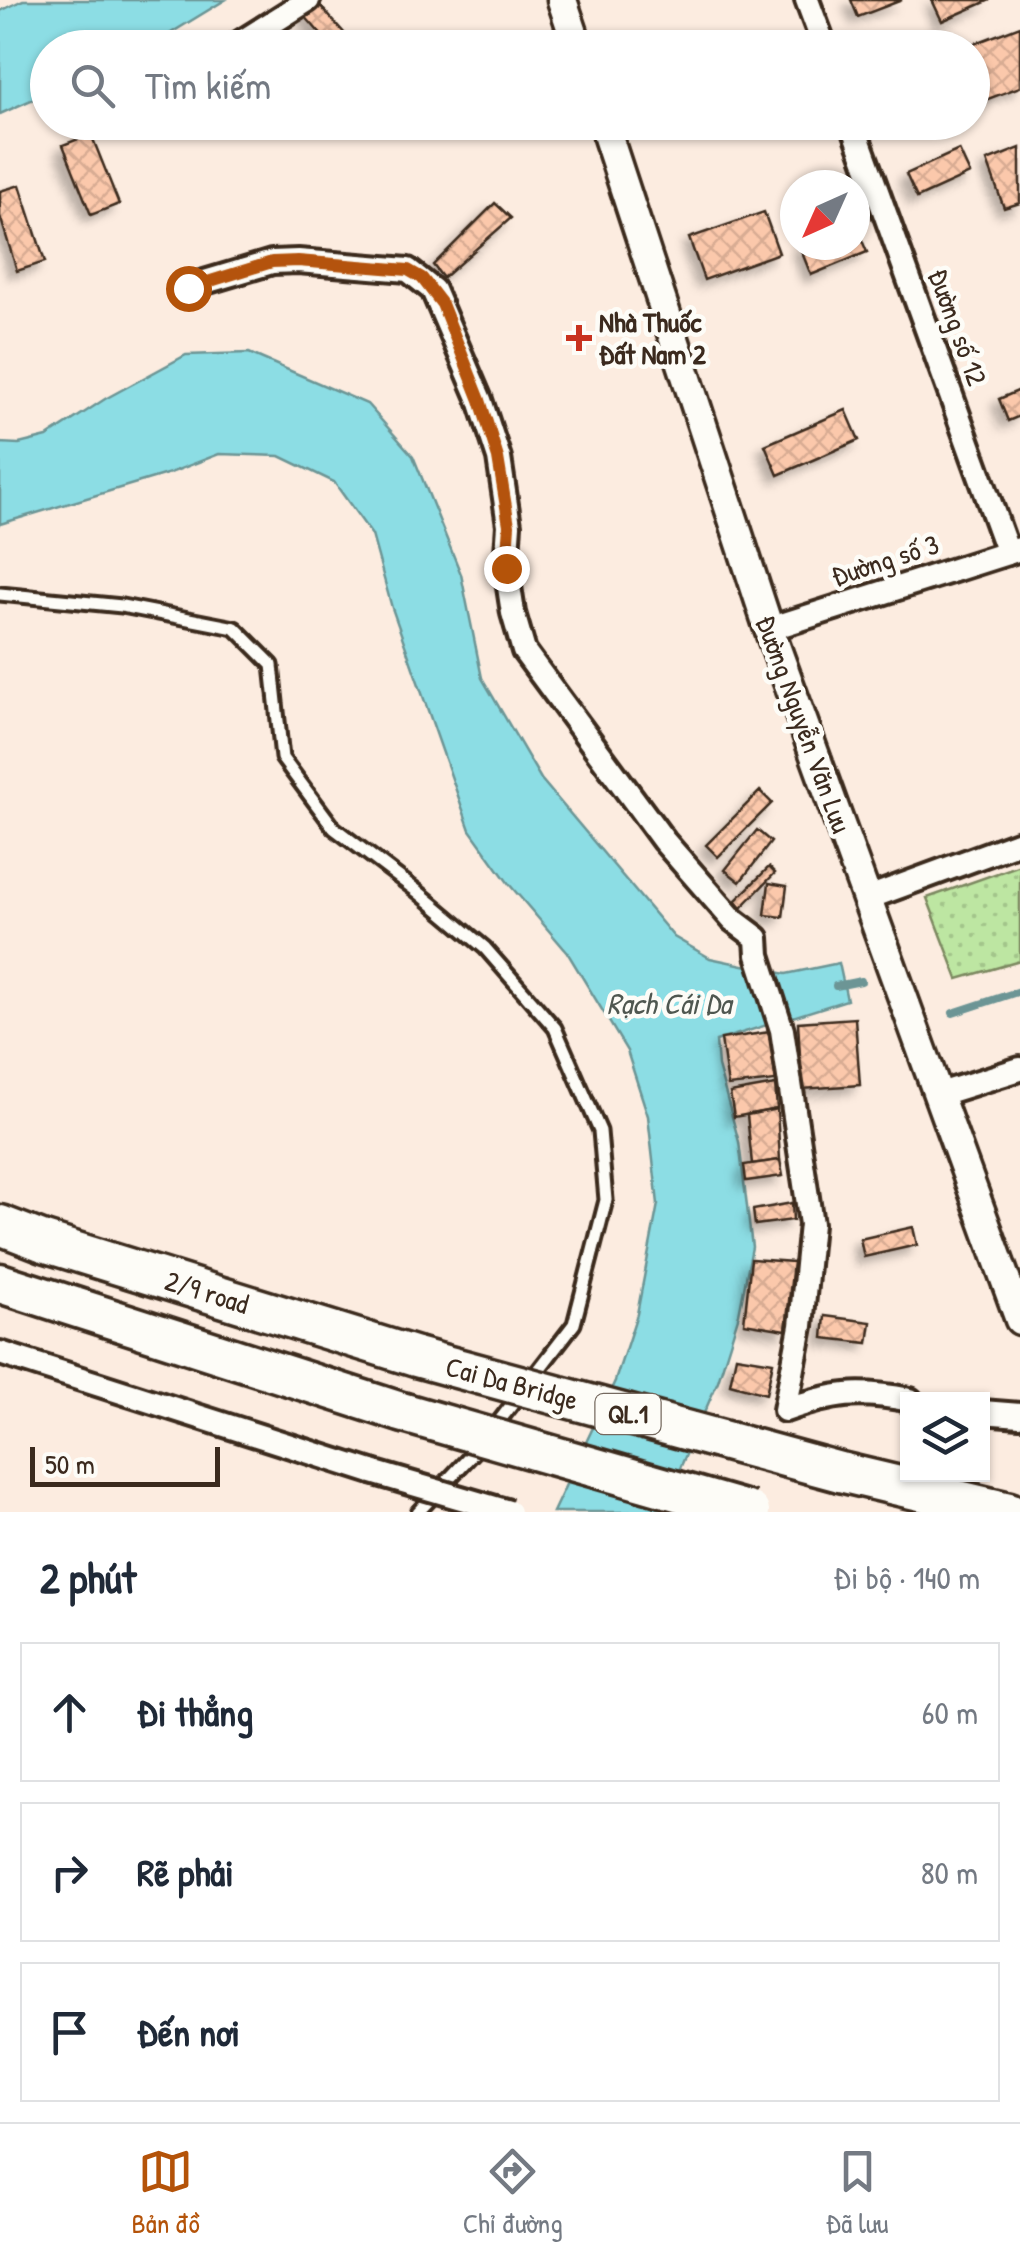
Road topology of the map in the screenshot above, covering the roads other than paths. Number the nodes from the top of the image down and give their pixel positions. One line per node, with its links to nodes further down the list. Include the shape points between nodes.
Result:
1 (308, 0): 4 (street)
2 (562, 0): 5 (street)
3 (807, 0): 6 (street)
4 (260, 30)
5 (572, 30)
6 (818, 30)
7 (609, 140): 12 (street, Đường Nguyễn Văn Lưu)
8 (859, 140): 10 (street, Đường số 12)
9 (188, 288): 22 (street, via 272,262 298,261 408,270 433,290 498,458 509,525 506,568 524,651 676,855 732,920 757,938 782,1030 812,1235 785,1410 867,1392)
10 (1014, 551): 12 (street, Đường số 3)
11 (0, 594): 26 (lane, via 122,606 235,628 272,665 282,758 334,828 484,948 555,1028 600,1131 606,1200 574,1324 480,1446)
12 (768, 629): 14 (street, Đường Nguyễn Văn Lưu)
13 (1020, 842): 14 (street)
14 (868, 898): 16 (street, Đường Nguyễn Văn Lưu)
15 (1020, 1069): 16 (street)
16 (940, 1094): 19 (street, Đường Nguyễn Văn Lưu)
17 (0, 1222): 21 (highway, 2/9 road / QL.1, via 44,1242)
18 (12, 1288): 23 (highway, 2/9 road / QL.1)
19 (1020, 1320)
20 (0, 1353): 27 (street, bridge)
21 (416, 1356): 29 (highway, Cai Da Bridge / QL.1, bridge)
22 (900, 1398)
23 (401, 1412): 28 (highway, Cai Da Bridge / QL.1, bridge)
24 (990, 1413): 25 (street)
25 (1020, 1415)
26 (418, 1512)
27 (509, 1512)
28 (750, 1512)
29 (1009, 1512)

